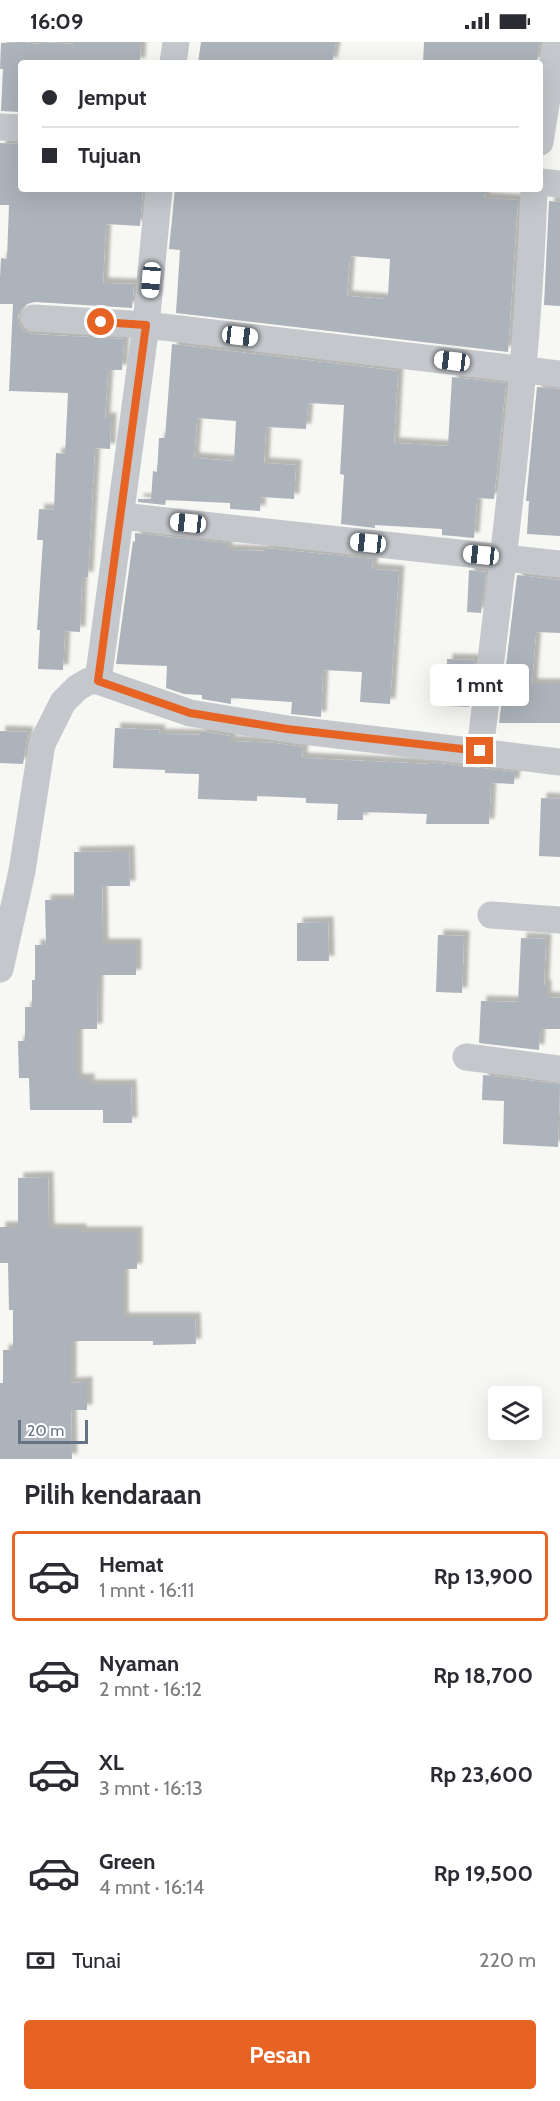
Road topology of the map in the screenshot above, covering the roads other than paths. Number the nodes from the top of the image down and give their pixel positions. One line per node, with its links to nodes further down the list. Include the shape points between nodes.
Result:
1 (176, 42): 3 (street)
2 (556, 42): 4 (street)
3 (173, 60)
4 (543, 123)
5 (0, 127): 6 (street)
6 (18, 128)
7 (543, 182): 8 (street)
8 (560, 184)
9 (159, 192): 12 (street)
10 (534, 192): 13 (street)
11 (34, 318): 12 (street)
12 (146, 325): 13 (street); 15 (street)
13 (522, 370): 14 (street); 16 (street)
14 (560, 374)
15 (121, 516): 16 (street); 18 (street)
16 (503, 558): 17 (street); 19 (street)
17 (560, 564)
18 (98, 681): 19 (street, via 190,713 287,729); 21 (street, via 77,688 63,702 42,744)
19 (480, 751): 20 (street)
20 (560, 762)
21 (8, 893): 24 (street)
22 (491, 915): 23 (street)
23 (560, 920)
24 (0, 969)
25 (466, 1057): 26 (street)
26 (560, 1069)

